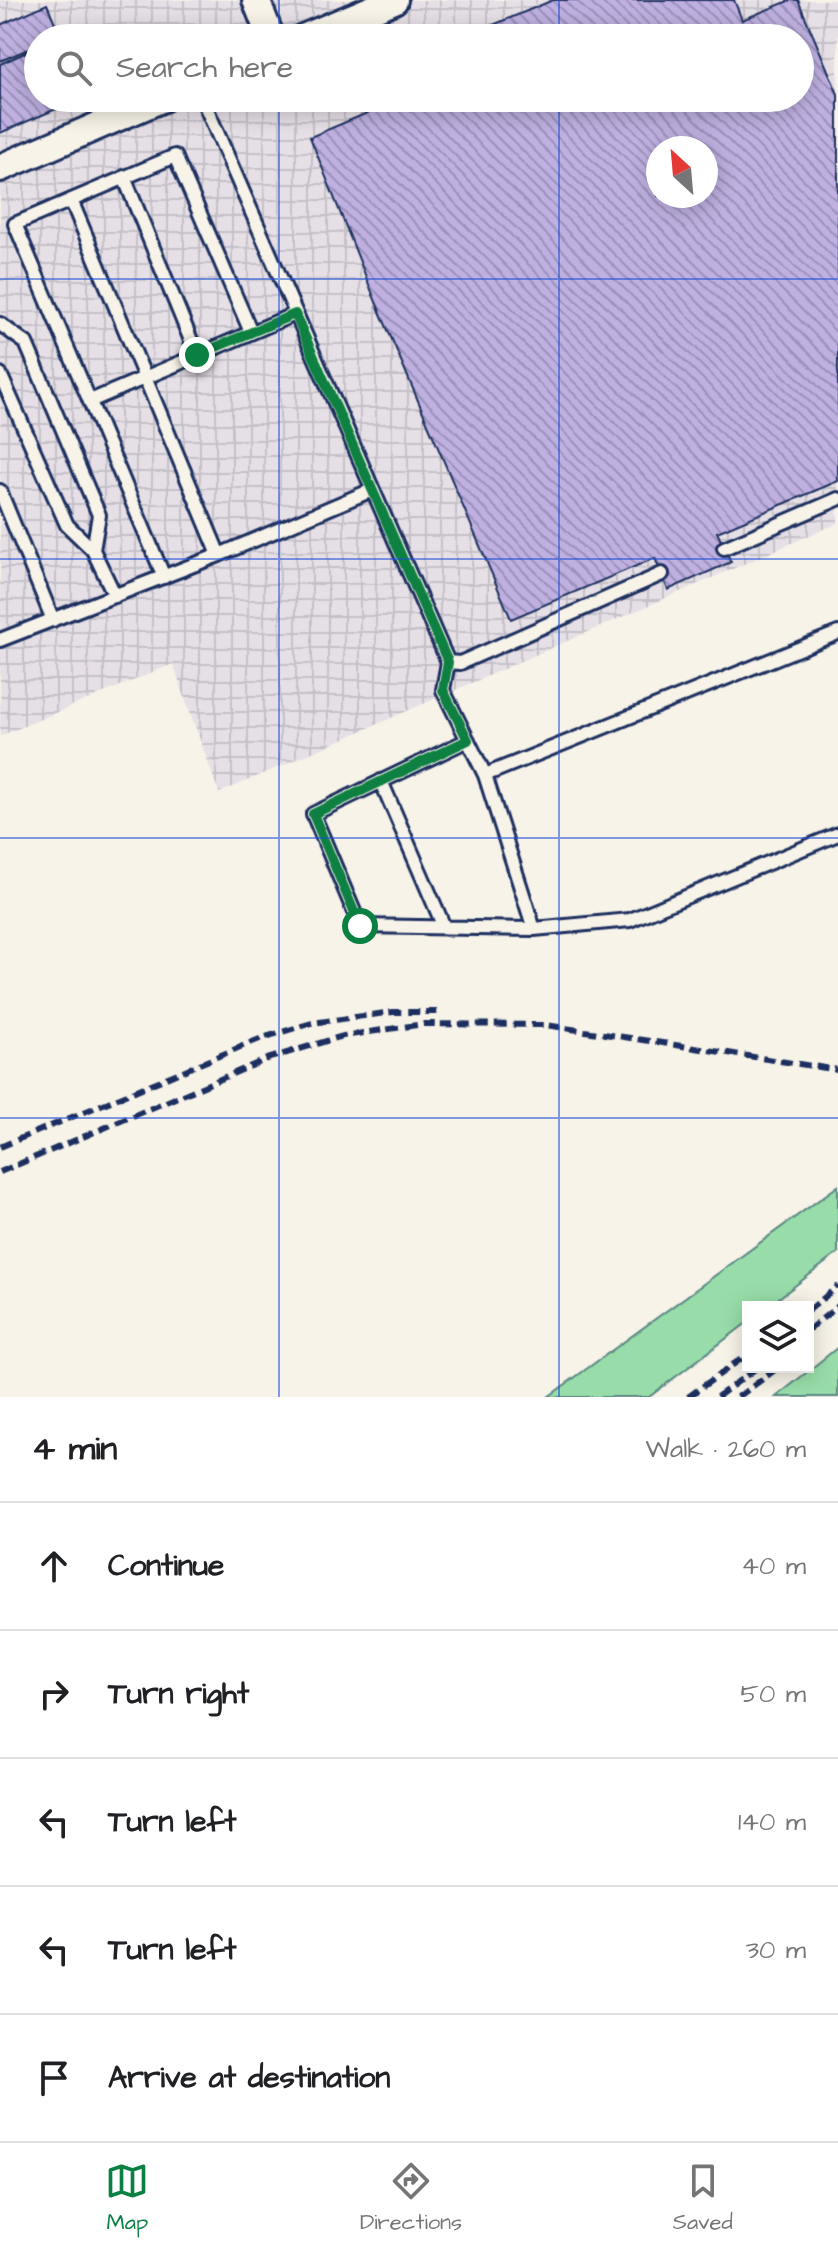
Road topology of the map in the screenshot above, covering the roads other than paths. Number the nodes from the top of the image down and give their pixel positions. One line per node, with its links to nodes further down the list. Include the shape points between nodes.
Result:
1 (256, 0): 3 (street)
2 (394, 0): 4 (street)
3 (265, 24)
4 (337, 24)
5 (130, 112): 7 (street)
6 (208, 112): 10 (lane)
7 (0, 168)
8 (124, 177): 9 (lane); 12 (lane, via 175,156); 13 (lane)
9 (71, 200): 15 (lane); 16 (lane, via 15,224)
10 (295, 314): 12 (lane); 17 (lane)
11 (0, 324): 21 (lane, via 26,343 99,515)
12 (251, 332): 13 (lane)
13 (197, 355): 15 (lane)
14 (0, 374): 21 (lane, via 67,525)
15 (145, 377): 16 (lane); 22 (lane)
16 (90, 401): 24 (lane)
17 (372, 490): 22 (lane); 29 (lane)
18 (0, 491): 26 (lane)
19 (838, 499): 20 (lane)
20 (724, 548)
21 (93, 550): 25 (lane)
22 (219, 555): 24 (lane)
23 (662, 574): 29 (lane, via 460,663)
24 (164, 577): 25 (lane)
25 (115, 596): 26 (lane)
26 (53, 620): 28 (lane)
27 (838, 633): 31 (lane)
28 (0, 640)
29 (448, 662): 30 (lane, via 443,690)
30 (468, 740): 31 (lane); 32 (lane)
31 (485, 775): 35 (lane)
32 (381, 781): 34 (lane); 34 (lane, via 313,814 360,926)
33 (838, 834): 35 (lane, via 630,920)
34 (444, 927): 35 (lane)
35 (534, 929)

